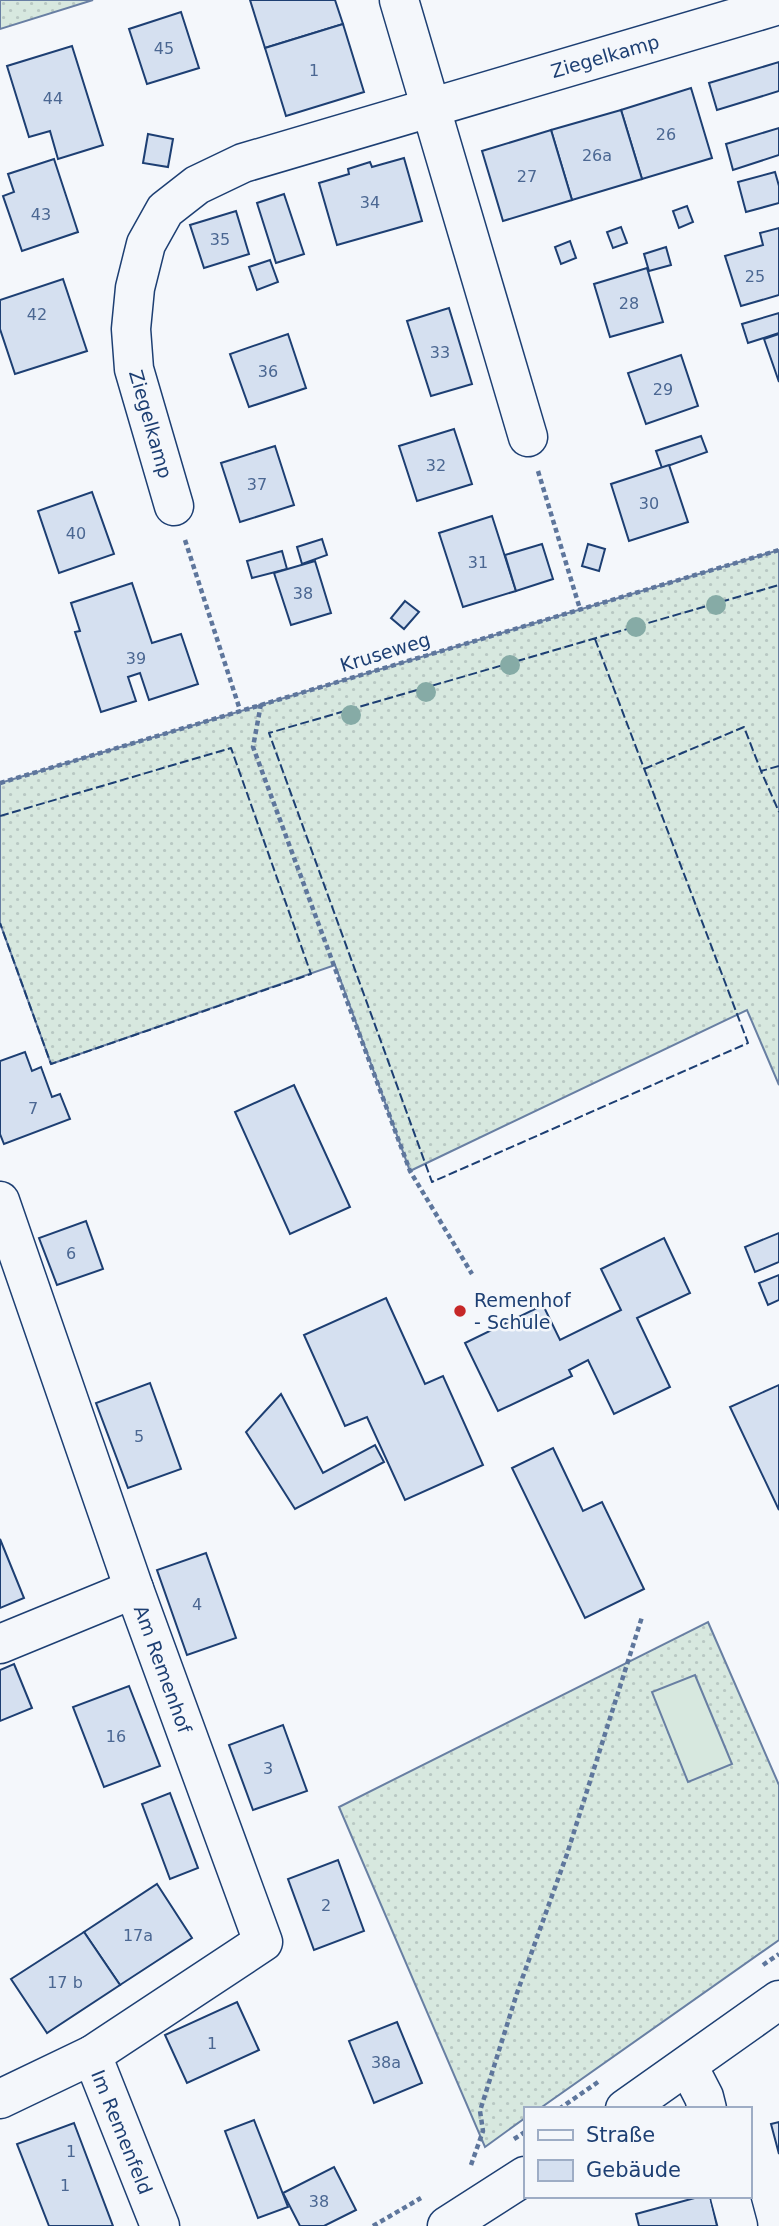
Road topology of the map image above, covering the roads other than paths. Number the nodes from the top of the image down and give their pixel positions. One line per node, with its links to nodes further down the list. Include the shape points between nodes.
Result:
1 (399, 0): 3 (street)
2 (770, 5): 3 (street, Ziegelkamp)
3 (430, 107): 4 (street); 5 (street, Ziegelkamp, via 243,163 197,185 165,210 146,244 131,329 134,369)
4 (528, 437)
5 (174, 506)
6 (0, 1201): 7 (street, Am Remenhof)
7 (10, 1265): 8 (street, Am Remenhof)
8 (134, 1589): 9 (street); 11 (street, Am Remenhof, via 263,1942)
9 (0, 1644)
10 (779, 2000): 12 (street)
11 (92, 2054): 13 (street, Im Remenfeld); 18 (street, Im Remenfeld)
12 (688, 2066): 14 (street); 15 (street)
13 (0, 2099)
14 (628, 2107)
15 (706, 2107)
16 (524, 2177): 19 (street)
17 (731, 2198): 20 (street)
18 (160, 2226)
19 (447, 2226)
20 (738, 2226)

